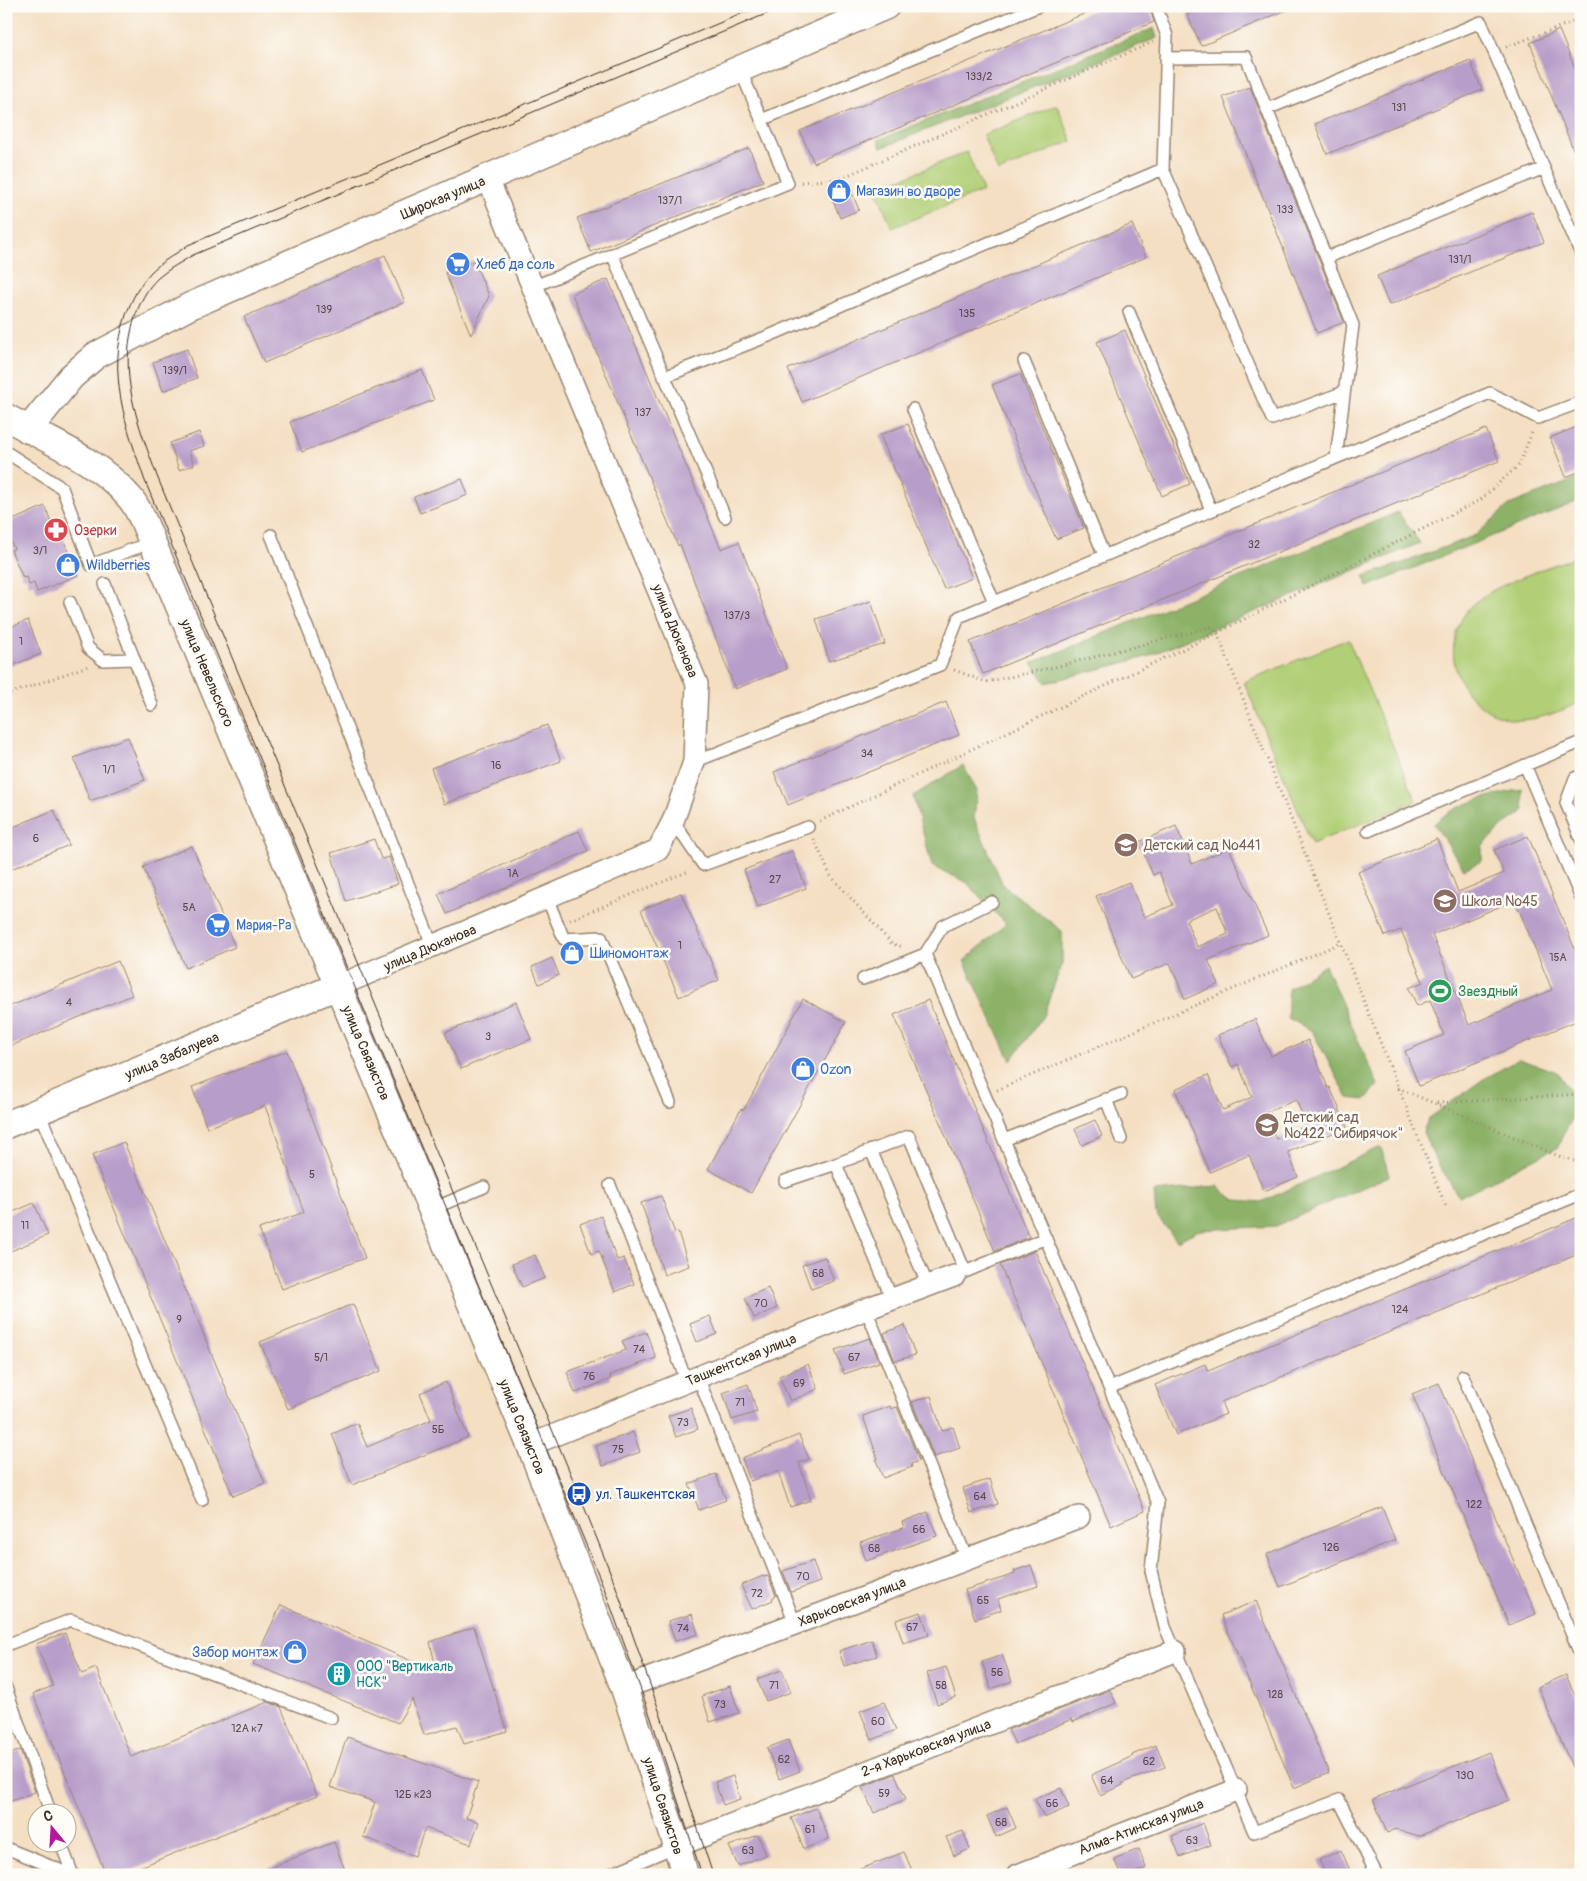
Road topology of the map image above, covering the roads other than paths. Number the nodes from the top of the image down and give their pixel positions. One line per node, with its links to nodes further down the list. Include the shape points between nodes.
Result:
1 (886, 6): 5 (street, Широкая улица)
2 (1039, 6): 7 (lane)
3 (1156, 6): 4 (lane, via 1168,36)
4 (1166, 58): 6 (lane, via 1246,57); 9 (lane)
5 (740, 69): 7 (lane); 10 (street, Широкая улица)
6 (1267, 109): 8 (lane, via 1481,22); 13 (lane)
7 (761, 120): 11 (lane, via 788,183)
8 (1544, 168): 12 (lane); 13 (lane)
9 (1164, 169): 17 (lane); 18 (lane, via 1272,419)
10 (488, 179): 14 (street, улица Дюканова); 22 (street, Широкая улица, via 190,306 120,342 95,356 71,377)
11 (612, 254): 14 (lane); 17 (lane)
12 (1581, 254)
13 (1326, 258): 18 (lane, via 1353,325)
14 (532, 287): 36 (street, улица Дюканова, via 697,684)
15 (1129, 312): 25 (lane)
16 (1024, 361): 29 (lane)
17 (664, 377): 26 (lane)
18 (1344, 392): 24 (lane)
19 (1581, 402): 24 (lane, via 1538,418 1490,393)
20 (913, 409): 32 (lane)
21 (6, 417): 22 (street, улица Невельского)
22 (28, 430): 28 (street, улица Невельского, via 114,480 131,499)
23 (6, 452): 28 (lane, via 62,488 91,565)
24 (1336, 458): 25 (lane)
25 (1211, 510): 29 (lane)
26 (725, 517)
27 (271, 534): 46 (lane)
28 (152, 542): 49 (street, улица Невельского)
29 (1104, 555): 32 (lane)
30 (106, 584): 33 (lane)
31 (70, 602): 33 (lane, via 88,648 103,660)
32 (994, 602): 36 (lane, via 958,616 940,666)
33 (134, 659): 34 (lane)
34 (152, 705)
35 (1581, 742): 37 (lane)
36 (694, 762): 39 (street, улица Дюканова)
37 (1525, 765): 41 (lane); 44 (lane)
38 (1577, 778): 42 (lane, via 1566,803)
39 (673, 820): 40 (lane, via 703,865); 43 (street, улица Дюканова, via 658,850)
40 (808, 827)
41 (1368, 831)
42 (1581, 839)
43 (547, 898): 46 (street, улица Дюканова); 52 (lane, via 564,939 601,937)
44 (1581, 898)
45 (992, 902): 47 (lane, via 944,926)
46 (433, 947): 49 (street, улица Дюканова)
47 (925, 954): 48 (lane); 56 (lane)
48 (863, 980)
49 (338, 986): 53 (street, улица Забалуева); 63 (street, улица Связистов)
50 (1121, 1094): 51 (lane)
51 (1106, 1099): 55 (lane); 56 (lane)
52 (670, 1102)
53 (39, 1112): 54 (street, улица Забалуева); 73 (lane)
54 (6, 1125)
55 (1121, 1139)
56 (1004, 1140): 64 (lane)
57 (871, 1150): 58 (lane); 65 (lane, via 909,1136); 66 (lane)
58 (836, 1164): 59 (lane); 67 (lane)
59 (785, 1181)
60 (610, 1186): 70 (lane)
61 (484, 1187): 63 (lane)
62 (1581, 1194): 71 (lane)
63 (432, 1209): 72 (street, улица Связистов)
64 (1046, 1238): 65 (lane); 71 (lane)
65 (959, 1274): 66 (street, Ташкентская улица)
66 (928, 1286): 67 (street, Ташкентская улица)
67 (892, 1299): 68 (street, Ташкентская улица)
68 (866, 1309): 70 (street, Ташкентская улица); 75 (lane)
69 (1463, 1376): 77 (lane)
70 (692, 1380): 72 (street, Ташкентская улица); 76 (lane)
71 (1109, 1388): 79 (lane, via 1158,1502 1151,1571 1165,1627)
72 (530, 1445): 82 (street, улица Связистов)
73 (202, 1500)
74 (1080, 1517): 75 (street, Харьковская улица)
75 (967, 1559): 76 (street, Харьковская улица)
76 (795, 1623): 82 (street, Харьковская улица)
77 (1576, 1634): 80 (lane)
78 (6, 1645): 83 (lane, via 70,1620)
79 (1176, 1651): 84 (lane); 86 (street, 2-я Харьковская улица)
80 (1581, 1656)
81 (6, 1688): 85 (lane)
82 (624, 1688): 86 (street, улица Связистов)
83 (331, 1718)
84 (1236, 1790): 92 (street, Алма-Атинская улица); 93 (lane, via 1254,1832 1339,1800)
85 (47, 1804)
86 (677, 1846): 90 (lane); 91 (street, улица Связистов)
87 (6, 1848): 89 (lane)
88 (65, 1854): 89 (lane)
89 (72, 1875)
90 (608, 1875)
91 (685, 1875)
92 (1018, 1875)
93 (1377, 1875)

